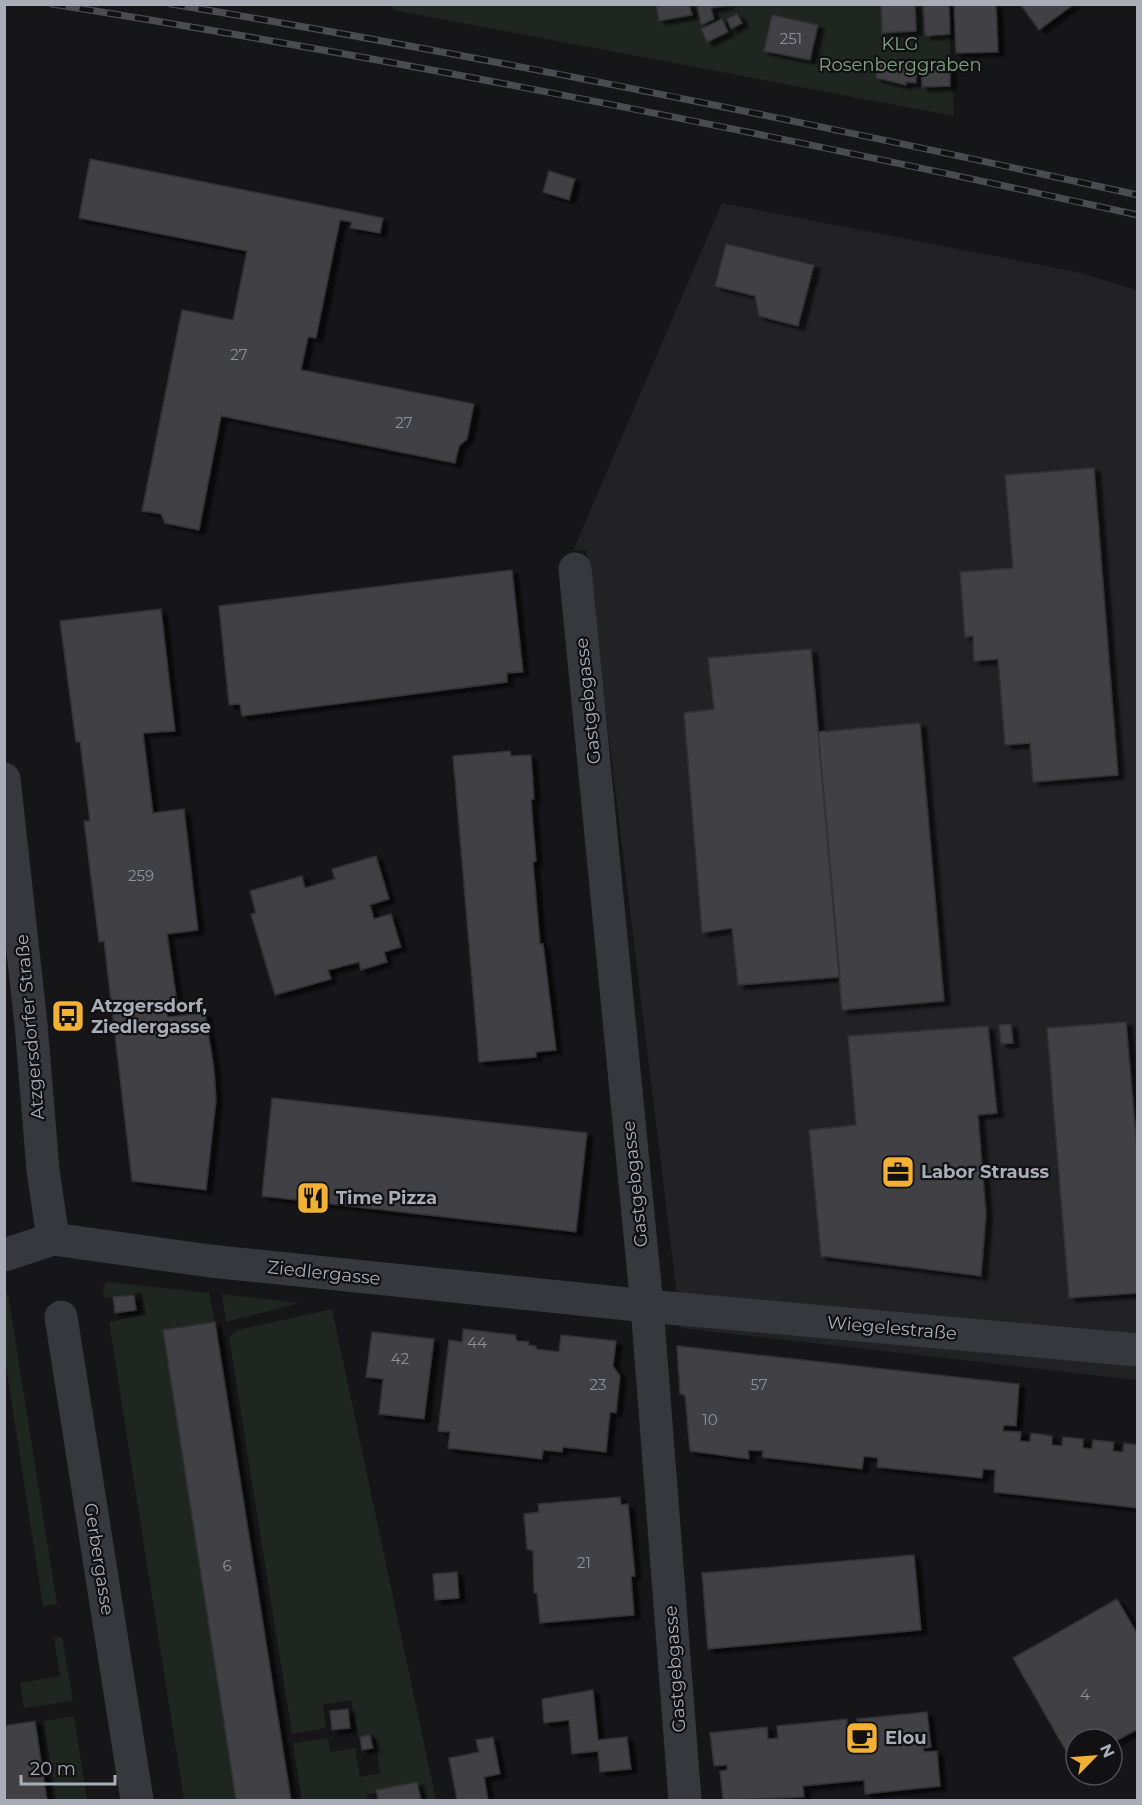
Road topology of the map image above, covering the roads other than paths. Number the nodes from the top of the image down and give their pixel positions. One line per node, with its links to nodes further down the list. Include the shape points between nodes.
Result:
1 (575, 569): 5 (street, Gastgebgasse)
2 (4, 779): 3 (street, Atzgersdorfer Straße)
3 (53, 1239): 4 (street, Ziedlergasse); 5 (street, Ziedlergasse, via 210,1261)
4 (4, 1255)
5 (647, 1306): 7 (street, Wiegelestraße); 9 (street, Gastgebgasse)
6 (61, 1317): 8 (street, Gerbergasse)
7 (1137, 1350)
8 (137, 1800)
9 (685, 1800)

